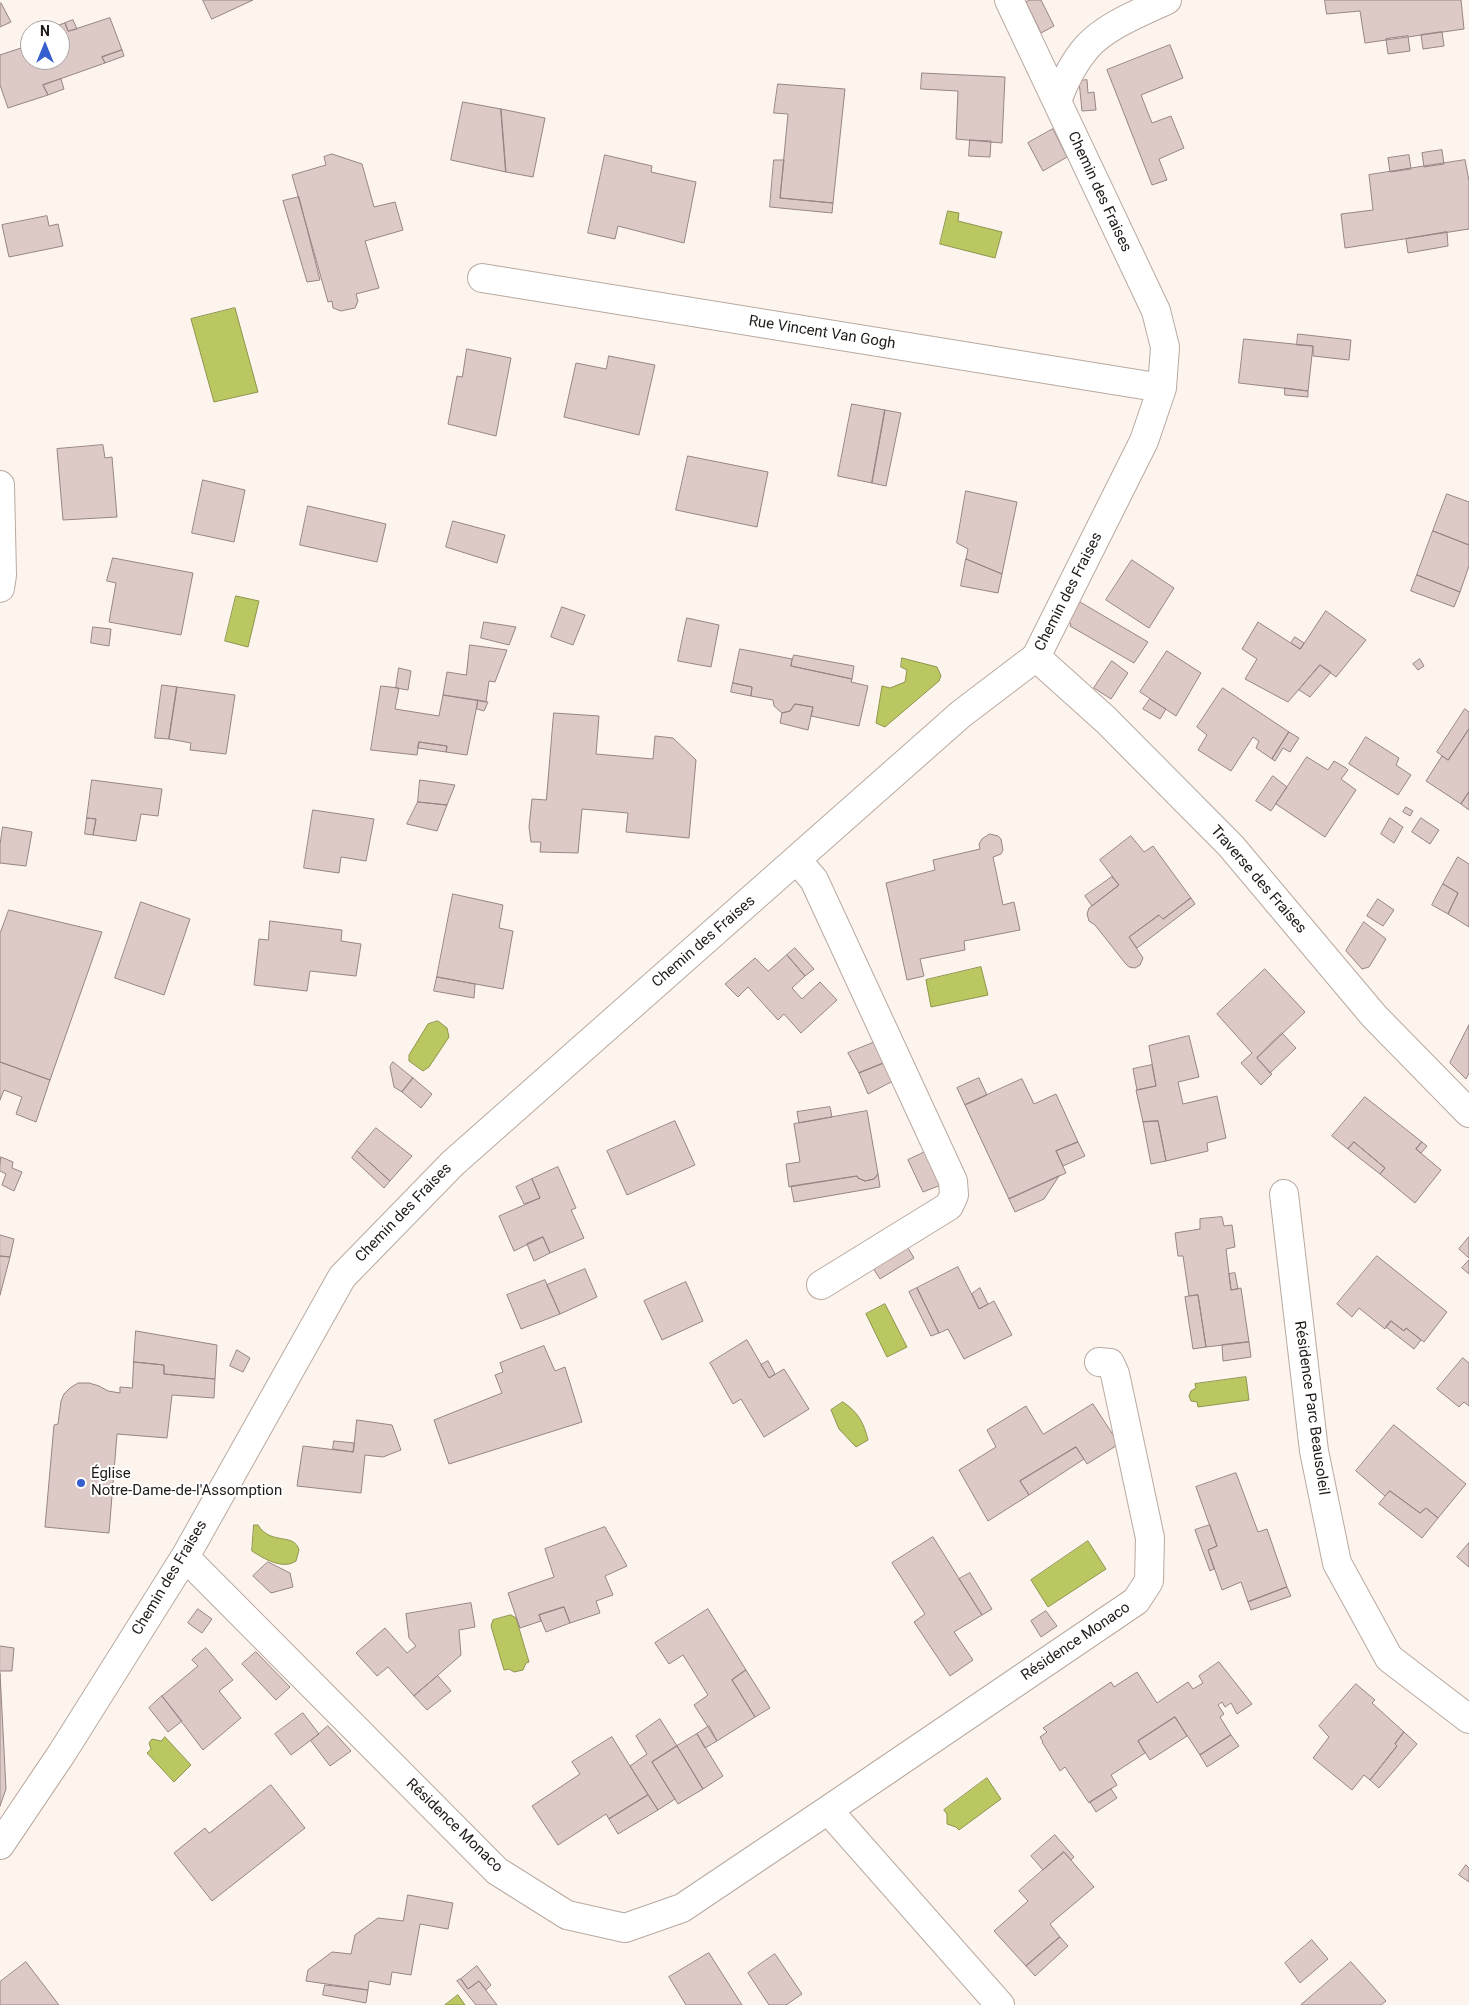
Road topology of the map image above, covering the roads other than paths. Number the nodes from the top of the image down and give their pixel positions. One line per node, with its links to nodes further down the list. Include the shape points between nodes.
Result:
1 (1009, 0): 3 (street, Chemin des Fraises)
2 (1166, 0): 3 (street, via 1103,33 1087,47 1067,75)
3 (1057, 101): 5 (street, Chemin des Fraises, via 1156,311 1165,347)
4 (482, 278): 5 (street, Rue Vincent Van Gogh)
5 (1162, 388): 8 (street, Chemin des Fraises, via 1144,441)
6 (0, 485): 7 (street)
7 (0, 588)
8 (1036, 657): 9 (street, Chemin des Fraises, via 961,714); 10 (street, Traverse des Fraises, via 1106,720 1231,846 1374,1016)
9 (797, 860): 12 (street, via 814,880 953,1181 954,1195 949,1206); 14 (street, Chemin des Fraises, via 453,1163 342,1278)
10 (1469, 1113)
11 (1284, 1194): 15 (street, Résidence Parc Beausoleil, via 1314,1451 1337,1563 1389,1658)
12 (821, 1285)
13 (1099, 1362): 16 (street, Résidence Monaco, via 1110,1363 1115,1374 1150,1538 1149,1581 1136,1601)
14 (185, 1557): 16 (street, Résidence Monaco, via 497,1871 568,1915 625,1928 682,1908); 17 (street, Chemin des Fraises)
15 (1469, 1719)
16 (828, 1810): 18 (street)
17 (0, 1845)
18 (1000, 2005)

